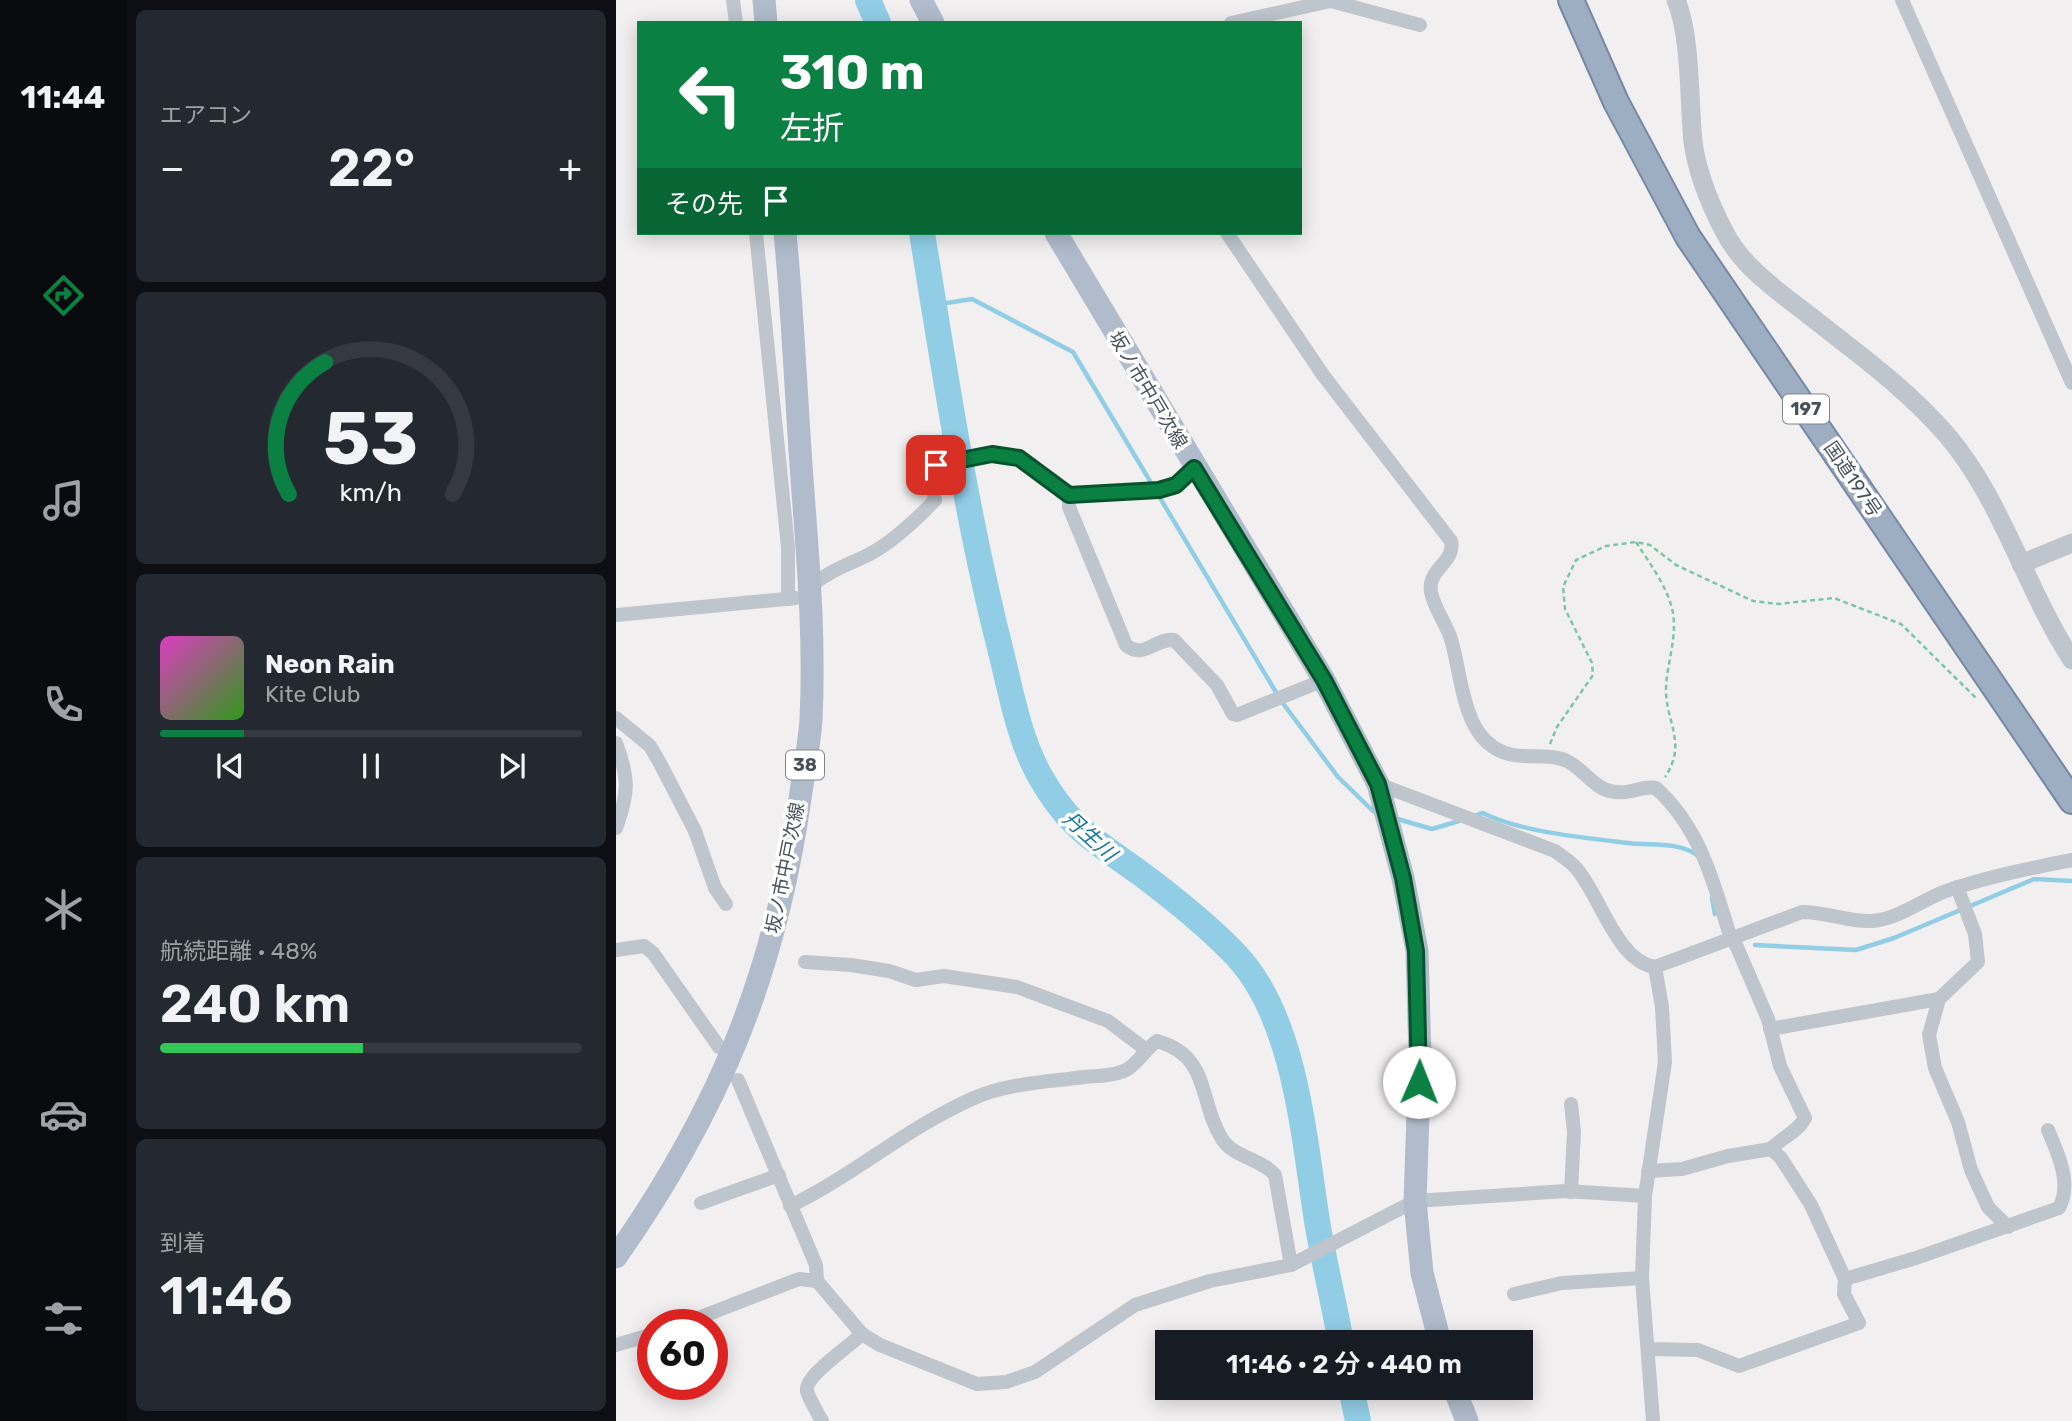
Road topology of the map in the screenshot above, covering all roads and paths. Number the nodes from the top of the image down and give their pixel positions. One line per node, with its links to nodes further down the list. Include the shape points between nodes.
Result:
1 (733, 0): 7 (street)
2 (764, 0): 8 (main road)
3 (921, 0): 9 (main road)
4 (1571, 0): 33 (highway, 国道197号 / 197, via 1616,102 1688,237)
5 (1675, 0): 21 (street, via 1689,73 1693,144 1705,189 1725,234 1752,271 1916,401 1948,436 1973,470)
6 (1902, 0): 16 (street)
7 (736, 21)
8 (766, 21)
9 (932, 21)
10 (1240, 21): 11 (street, via 1331,1)
11 (1420, 25)
12 (756, 235): 23 (street, via 788,547)
13 (785, 235): 22 (main road, 坂ノ市中戸次線 / 38)
14 (1057, 235): 17 (main road, 坂ノ市中戸次線)
15 (1228, 235): 30 (street, via 1323,374 1451,541 1449,556 1430,582 1450,637 1466,706 1491,746)
16 (2072, 383)
17 (1194, 468): 18 (street, via 1176,485 1159,490); 26 (main road, 坂ノ市中戸次線)
18 (1069, 495): 22 (street, via 1019,458 992,454 936,465 930,472 935,500 928,508 884,545 830,570); 26 (street, via 1069,507 1098,583 1133,651 1174,640 1217,685 1237,715)
19 (1636, 542): 27 (path, via 1650,545 1676,565 1753,601 1778,604 1834,598 1901,624); 30 (path, via 1590,552 1568,572 1563,587 1565,609 1592,663 1593,675 1549,746); 32 (path, via 1663,585 1674,633 1666,691 1676,738 1670,769)
20 (2072, 543): 21 (street)
21 (2021, 564): 25 (street)
22 (811, 592): 23 (street); 58 (main road, 坂ノ市中戸次線 / 38, via 811,723 793,845 765,959 747,1018 710,1105)
23 (788, 599): 24 (street)
24 (616, 615)
25 (2072, 660)
26 (1324, 680): 31 (main road, 坂ノ市中戸次線)
27 (1977, 699)
28 (616, 718): 37 (street, via 650,746 695,831 715,888)
29 (616, 743): 34 (street, via 626,769 627,796)
30 (1533, 757): 32 (street, via 1566,760 1607,791)
31 (1378, 784): 41 (street, via 1555,851 1577,869 1626,948 1642,965); 54 (main road, 坂ノ市中戸次線, via 1416,951 1420,1058)
32 (1657, 788): 38 (street, via 1702,850)
33 (2072, 801)
34 (616, 828)
35 (2072, 860): 36 (street)
36 (1957, 890): 38 (street, via 1871,921 1802,912); 42 (street, via 1975,934 1978,962)
37 (726, 904)
38 (1732, 939): 41 (street); 43 (street)
39 (616, 950): 44 (street, via 644,946 653,953)
40 (804, 962): 45 (street, via 863,967 916,981 944,976 1017,987 1108,1021)
41 (1656, 967): 50 (street, via 1665,1062)
42 (1939, 999): 43 (street); 57 (street, via 1929,1035 1935,1068 1958,1122 1976,1183 1988,1207)
43 (1770, 1029): 49 (street, via 1780,1066 1805,1118)
44 (719, 1047)
45 (1145, 1049): 56 (street, via 1128,1070 1020,1084 976,1097 897,1139); 59 (street, via 1157,1041 1185,1054 1195,1066 1222,1139 1275,1175)
46 (738, 1080): 51 (street)
47 (1571, 1104): 52 (street)
48 (2048, 1130): 57 (street, via 2070,1185 2068,1197 2059,1208)
49 (1771, 1149): 50 (street, via 1682,1169); 61 (street, via 1811,1205)
50 (1648, 1171): 53 (street)
51 (779, 1175): 55 (street); 56 (street)
52 (1571, 1192): 53 (street); 54 (street)
53 (1645, 1196): 60 (street)
54 (1415, 1201): 59 (street); 65 (main road, 坂ノ市中戸次線, via 1422,1273)
55 (701, 1203)
56 (790, 1206): 62 (street, via 816,1265)
57 (2008, 1227): 61 (street)
58 (616, 1257)
59 (1294, 1264): 66 (street, via 1210,1281 1135,1305 1035,1372 1006,1382 976,1384 953,1377)
60 (1643, 1279): 63 (street, via 1562,1283); 69 (street)
61 (1844, 1279): 69 (street, via 1844,1294 1859,1323 1839,1332 1739,1366 1699,1350)
62 (817, 1281): 64 (street, via 799,1279); 66 (street)
63 (1514, 1294)
64 (721, 1309)
65 (1437, 1330)
66 (862, 1334): 71 (street, via 808,1383 807,1391)
67 (637, 1339): 68 (street)
68 (616, 1345)
69 (1648, 1349): 73 (street)
70 (1459, 1400): 72 (main road)
71 (822, 1421)
72 (1467, 1421)
73 (1653, 1421)

